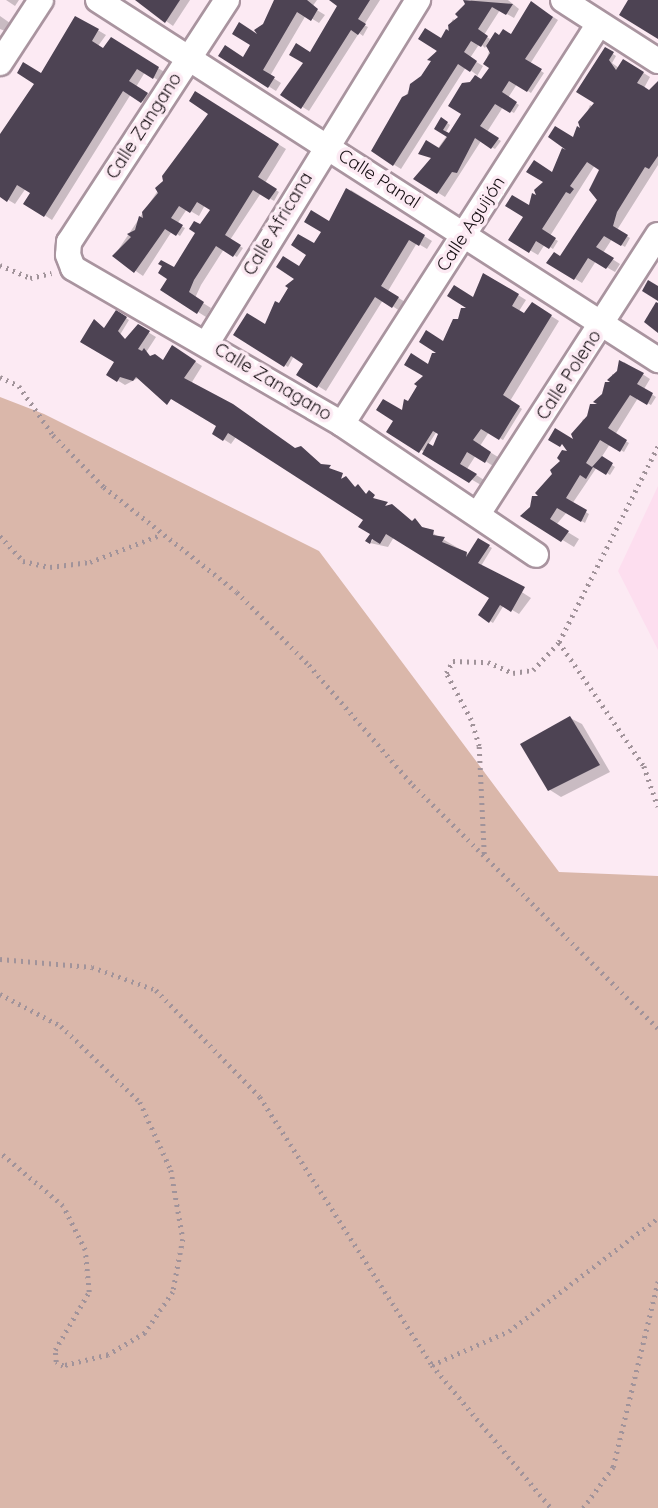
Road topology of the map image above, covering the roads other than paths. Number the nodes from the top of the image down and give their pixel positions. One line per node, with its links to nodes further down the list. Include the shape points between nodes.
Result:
1 (41, 0): 9 (street)
2 (98, 0): 7 (street, Calle Panal)
3 (227, 0): 7 (street, Calle Zangano)
4 (418, 0): 10 (street, Calle Africana)
5 (563, 0): 6 (street)
6 (599, 24): 8 (street); 11 (street, Calle Aguijón)
7 (189, 58): 10 (street, Calle Panal); 13 (street, Calle Zangano, via 69,242)
8 (658, 61)
9 (0, 63)
10 (327, 145): 11 (street, Calle Panal); 15 (street, Calle Africana)
11 (464, 235): 14 (street, Calle Panal); 17 (street, Calle Aguijón)
12 (658, 235): 14 (street, Calle Poleno)
13 (71, 261): 15 (street, Calle Zanagano)
14 (603, 323): 16 (street, Calle Panal); 18 (street, Calle Poleno)
15 (207, 343): 17 (street, Calle Zanagano)
16 (658, 360)
17 (342, 424): 18 (street, Calle Zanagano)
18 (478, 514): 19 (street, Calle Zanagano)
19 (536, 555)

